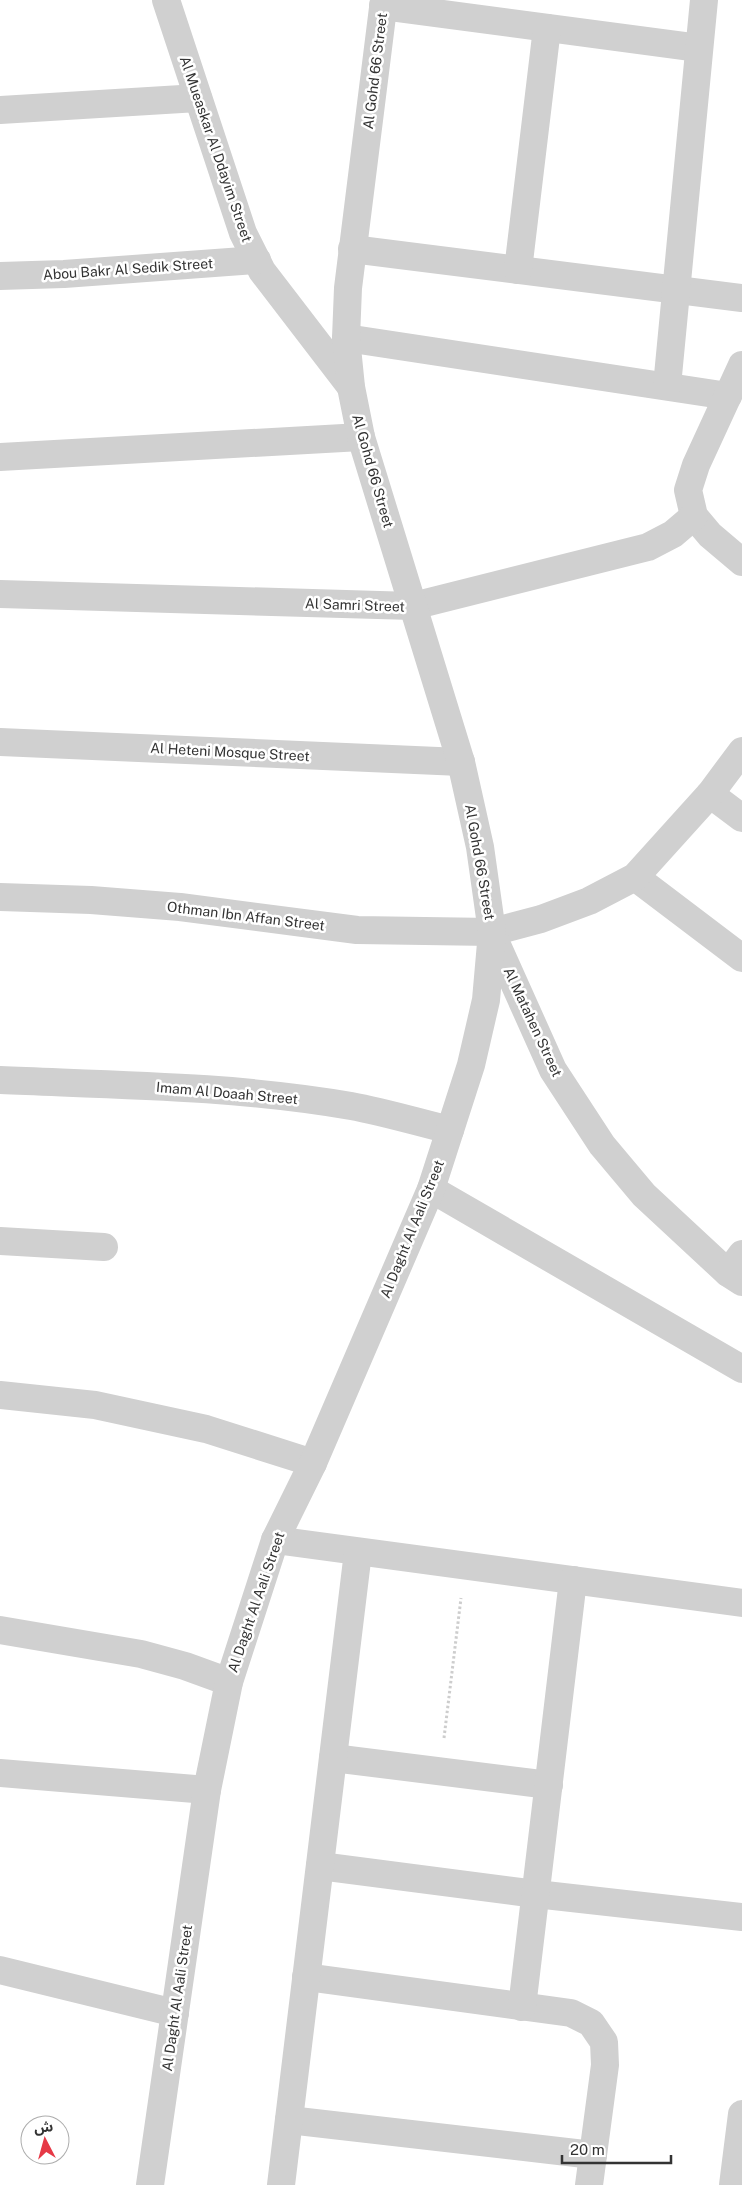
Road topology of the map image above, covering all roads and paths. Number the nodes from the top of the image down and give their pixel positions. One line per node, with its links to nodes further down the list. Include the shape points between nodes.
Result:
1 (166, 0): 6 (street, Al Mueaskar Al Ddayim Street)
2 (704, 0): 5 (street)
3 (383, 3): 4 (street); 8 (street, Al Gohd 66 Street)
4 (547, 28): 5 (street); 10 (street)
5 (699, 48): 12 (street)
6 (198, 98): 7 (street); 9 (street, Al Mueaskar Al Ddayim Street, via 243,232)
7 (0, 110)
8 (352, 249): 10 (street); 14 (street, Al Gohd 66 Street)
9 (257, 260): 11 (street, Abou Bakr Al Sedik Street); 17 (street, Al Mueaskar Al Ddayim Street, via 262,271)
10 (518, 270): 12 (street)
11 (0, 276)
12 (676, 290): 13 (street); 16 (street)
13 (742, 298)
14 (346, 338): 16 (street); 17 (street, Al Gohd 66 Street)
15 (742, 366): 18 (street)
16 (667, 386): 18 (street)
17 (351, 387): 19 (street, Al Gohd 66 Street)
18 (728, 396): 21 (street, via 688,490)
19 (361, 437): 20 (street); 24 (street, Al Gohd 66 Street)
20 (0, 457)
21 (694, 516): 22 (street, via 710,535); 24 (street, Al Samri Street, via 673,534 648,546)
22 (742, 562)
23 (0, 594): 24 (street, Al Samri Street)
24 (413, 606): 27 (street, Al Gohd 66 Street)
25 (0, 742): 27 (street, Al Heteni Mosque Street)
26 (742, 751): 28 (street, Othman Ibn Affan Street)
27 (461, 762): 32 (street, Al Gohd 66 Street, via 480,847)
28 (710, 794): 29 (street); 30 (street, Othman Ibn Affan Street)
29 (742, 818)
30 (634, 877): 32 (street, Othman Ibn Affan Street, via 589,901 542,919); 33 (street)
31 (0, 896): 32 (street, Othman Ibn Affan Street, via 180,907 357,930)
32 (492, 932): 35 (street, Al Daght Al Aali Street, via 486,1000 472,1066); 39 (street, Al Matahen Street, via 553,1070 602,1144 644,1195)
33 (742, 958)
34 (0, 1080): 35 (street, Imam Al Doaah Street, via 272,1095 352,1106)
35 (450, 1130): 36 (street, Al Daght Al Aali Street)
36 (431, 1189): 40 (street); 42 (street, Al Daght Al Aali Street)
37 (0, 1241): 38 (street)
38 (104, 1247)
39 (737, 1270)
40 (742, 1369)
41 (0, 1395): 42 (street, via 95,1405 206,1429)
42 (313, 1463): 43 (street, Al Daght Al Aali Street)
43 (275, 1540): 44 (street); 49 (street, Al Daght Al Aali Street)
44 (358, 1552): 45 (street); 50 (street)
45 (464, 1565): 46 (street); 51 (path)
46 (573, 1580): 47 (street); 53 (street)
47 (742, 1603)
48 (0, 1630): 49 (street, via 141,1654)
49 (229, 1682): 54 (street, Al Daght Al Aali Street)
50 (333, 1758): 51 (street); 55 (street)
51 (440, 1772): 53 (street)
52 (0, 1773): 54 (street)
53 (549, 1785): 56 (street)
54 (207, 1790): 61 (street, Al Daght Al Aali Street)
55 (320, 1866): 56 (street); 59 (street)
56 (536, 1894): 57 (street); 60 (street)
57 (742, 1917)
58 (0, 1970): 61 (street)
59 (306, 1977): 60 (street); 63 (street)
60 (522, 2007): 64 (street, via 571,2013 591,2023 604,2042)
61 (175, 2013): 65 (street, Al Daght Al Aali Street)
62 (742, 2114): 68 (street)
63 (289, 2120): 64 (street); 66 (street)
64 (593, 2155): 67 (street)
65 (150, 2185)
66 (282, 2185)
67 (589, 2185)
68 (733, 2185)

